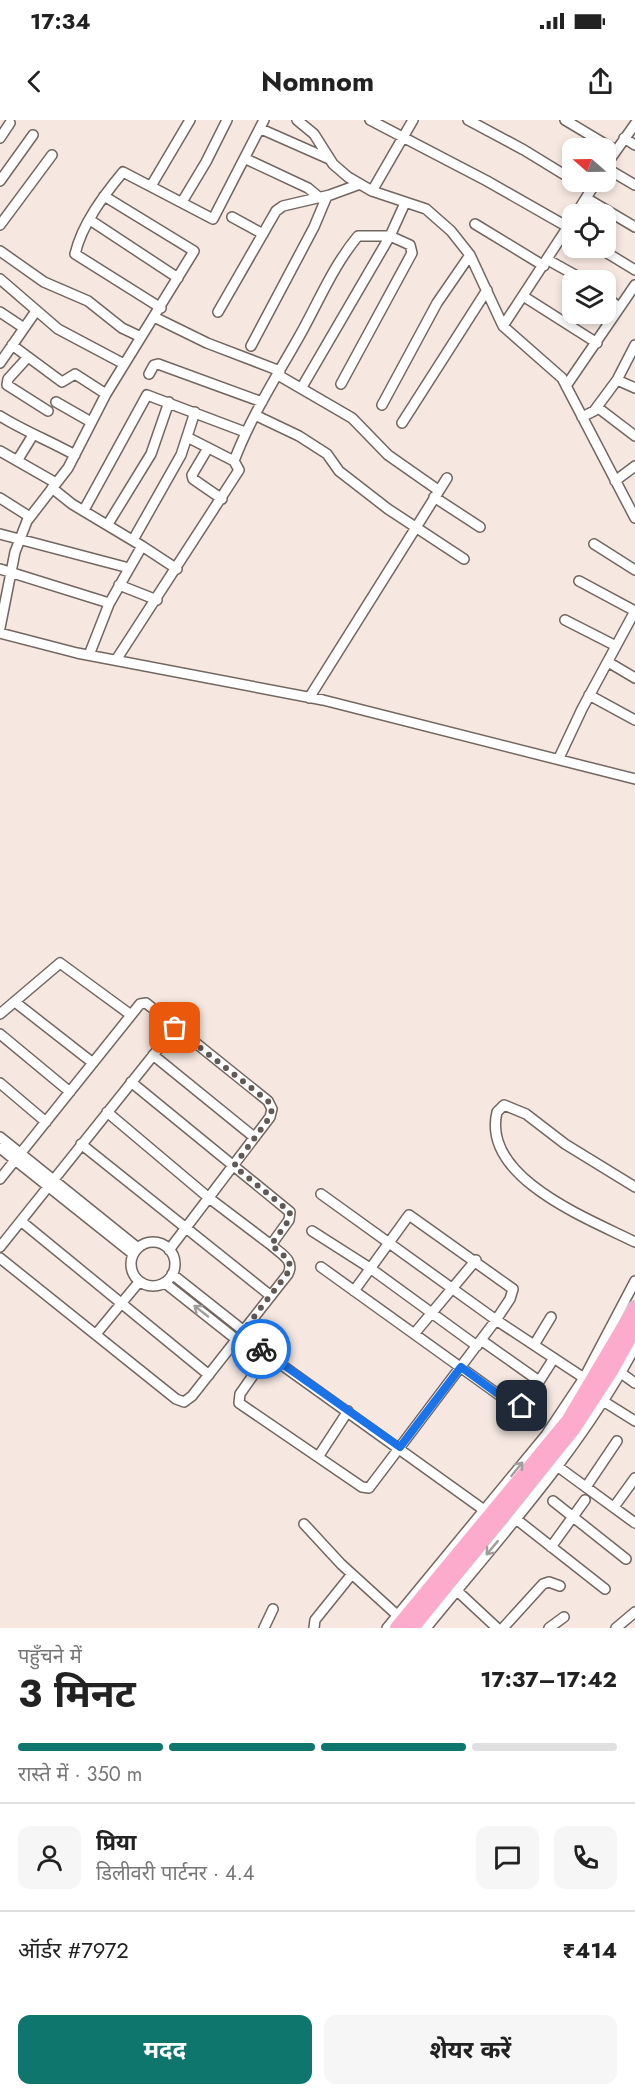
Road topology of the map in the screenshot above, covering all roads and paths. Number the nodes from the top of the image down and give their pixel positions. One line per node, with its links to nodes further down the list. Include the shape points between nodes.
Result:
1 (189, 120): 26 (street)
2 (226, 120): 33 (street)
3 (297, 120): 20 (street, via 314,134)
4 (370, 120): 15 (street)
5 (414, 120): 15 (street)
6 (468, 120): 22 (street)
7 (565, 120): 13 (street)
8 (634, 122): 14 (street)
9 (10, 123): 12 (street)
10 (262, 124): 19 (street); 20 (street)
11 (33, 135): 23 (street)
12 (0, 138)
13 (595, 138)
14 (624, 138): 16 (street); 17 (street)
15 (403, 139): 27 (street); 38 (street)
16 (635, 145)
17 (616, 149)
18 (52, 155): 40 (street)
19 (246, 159): 32 (street); 33 (street, via 213,219)
20 (329, 159): 24 (street)
21 (616, 173): 25 (street)
22 (562, 174)
23 (0, 181)
24 (360, 184): 27 (street); 32 (street)
25 (635, 185)
26 (151, 186): 31 (street, via 123,172); 33 (street)
27 (372, 191): 34 (street)
28 (585, 192): 30 (street)
29 (590, 192): 30 (street)
30 (588, 195): 35 (street); 41 (street)
31 (104, 196): 37 (street); 51 (street, via 194,251)
32 (323, 197): 42 (street, via 279,208); 66 (street, via 314,227)
33 (182, 202)
34 (405, 203): 43 (street); 46 (street, via 426,209)
35 (582, 204)
36 (232, 217): 42 (street)
37 (90, 220): 51 (street); 57 (street, via 75,254)
38 (562, 220)
39 (475, 224): 48 (street)
40 (0, 225)
41 (635, 227)
42 (263, 234): 60 (street)
43 (390, 236): 72 (street, via 358,236 330,274); 75 (street, via 410,245 412,253); 77 (street)
44 (562, 239): 48 (street)
45 (0, 251): 64 (street, via 44,282 88,301)
46 (470, 255): 54 (street); 83 (street, via 437,303)
47 (615, 258): 50 (street)
48 (546, 263): 49 (street); 55 (street)
49 (562, 270)
50 (635, 270)
51 (178, 278): 57 (street)
52 (0, 279): 58 (street)
53 (635, 285): 56 (street)
54 (487, 290): 62 (street); 91 (street)
55 (523, 296): 62 (street); 65 (street)
56 (618, 307): 65 (street)
57 (161, 308): 61 (street)
58 (36, 311): 63 (street); 71 (street, via 58,329)
59 (0, 312): 63 (street)
60 (218, 312)
61 (154, 318): 64 (street); 72 (street)
62 (503, 326): 76 (street, via 562,378)
63 (24, 328): 67 (street)
64 (141, 337): 71 (street)
65 (597, 343): 76 (street)
66 (251, 346)
67 (7, 348): 69 (street); 70 (street)
68 (634, 348): 74 (street)
69 (28, 357): 79 (street, via 62,382 75,374); 85 (street, via 7,385)
70 (0, 363)
71 (124, 364): 79 (street)
72 (279, 373): 77 (street); 82 (street)
73 (149, 374): 82 (street, via 158,364)
74 (617, 380): 78 (street); 84 (street)
75 (340, 384)
76 (566, 386): 89 (street)
77 (302, 387): 105 (street, via 352,418 388,455)
78 (635, 388)
79 (106, 394): 90 (street)
80 (56, 402): 90 (street)
81 (169, 402): 86 (street); 108 (street, via 151,396 144,398); 111 (street, via 152,454)
82 (262, 402): 87 (street)
83 (382, 405)
84 (597, 407): 89 (street); 94 (street)
85 (48, 411)
86 (195, 412): 92 (street); 95 (street)
87 (255, 415): 92 (street); 113 (street, via 299,436 332,458 339,471)
88 (0, 416): 93 (street)
89 (582, 417): 103 (street)
90 (91, 422): 98 (street)
91 (402, 423)
92 (245, 432): 100 (street)
93 (33, 435): 98 (street); 99 (street)
94 (635, 436)
95 (187, 437): 96 (street); 116 (street, via 175,468)
96 (208, 448): 100 (street); 107 (street, via 193,479)
97 (0, 451): 99 (street)
98 (75, 454): 104 (street)
99 (17, 461): 104 (street)
100 (234, 461): 107 (street, via 239,470)
101 (635, 466): 103 (street)
102 (447, 478): 105 (street)
103 (615, 481): 110 (street)
104 (54, 486): 108 (street); 109 (street)
105 (436, 493): 112 (street); 113 (street)
106 (0, 498): 109 (street)
107 (222, 499): 122 (street)
108 (84, 510): 111 (street)
109 (30, 517): 115 (street)
110 (635, 518)
111 (108, 524): 116 (street)
112 (480, 527)
113 (414, 528): 119 (street); 140 (street)
114 (0, 534): 115 (street)
115 (20, 539): 120 (street); 124 (street)
116 (133, 540): 118 (street)
117 (594, 544): 123 (street)
118 (142, 546): 120 (street); 122 (street)
119 (464, 559)
120 (129, 568): 126 (street)
121 (0, 569): 124 (street)
122 (177, 569): 127 (street)
123 (635, 570)
124 (10, 574): 128 (street); 131 (street)
125 (579, 581): 129 (street)
126 (119, 585): 127 (street); 128 (street)
127 (157, 600): 136 (street)
128 (109, 603): 135 (street)
129 (635, 611): 132 (street)
130 (565, 620): 134 (street)
131 (0, 628)
132 (631, 629): 134 (street)
133 (0, 633): 135 (street)
134 (616, 645): 137 (street)
135 (88, 655): 136 (street)
136 (116, 660): 140 (street)
137 (608, 662): 138 (street); 139 (street)
138 (635, 678)
139 (589, 695): 141 (street); 142 (street)
140 (309, 698): 142 (street)
141 (635, 720)
142 (559, 758): 143 (street)
143 (635, 779)
144 (15, 1002): 145 (street); 146 (street, via 60,963); 150 (street)
145 (0, 1014)
146 (132, 1015): 147 (street, via 144,1002); 150 (street)
147 (175, 1028): 149 (street); 157 (street, via 271,1106 270,1117)
148 (0, 1034): 153 (street)
149 (153, 1055): 151 (street); 157 (street)
150 (93, 1063): 153 (street)
151 (131, 1082): 154 (street); 161 (street)
152 (0, 1083): 155 (street)
153 (70, 1092): 155 (street)
154 (107, 1112): 158 (street); 166 (street)
155 (46, 1122): 160 (street)
156 (0, 1137): 160 (street)
157 (254, 1137): 161 (street)
158 (81, 1144): 163 (street); 168 (street)
159 (0, 1148): 160 (street)
160 (18, 1157): 162 (street); 163 (street)
161 (234, 1166): 166 (street); 172 (street, via 290,1212 289,1220)
162 (0, 1179)
163 (51, 1183): 167 (street); 175 (street)
164 (635, 1187): 171 (street, via 565,1144 517,1108 504,1105 497,1112 498,1142 520,1175 556,1202)
165 (321, 1194): 170 (street)
166 (209, 1198): 168 (street); 172 (street)
167 (22, 1222): 173 (street); 187 (street)
168 (185, 1229): 174 (street); 186 (street)
169 (312, 1231): 179 (street)
170 (389, 1241): 177 (street, via 411,1215); 179 (street); 184 (street)
171 (635, 1242)
172 (271, 1245): 186 (street, via 289,1260 291,1267)
173 (0, 1247)
174 (169, 1250): 175 (street, via 154,1242); 180 (street, via 175,1262)
175 (136, 1251): 182 (street, via 131,1267)
176 (0, 1258): 193 (street)
177 (476, 1260): 184 (street); 191 (street, via 513,1289)
178 (321, 1266): 185 (street)
179 (370, 1268): 185 (street); 189 (street)
180 (172, 1274): 183 (street); 195 (street)
181 (635, 1281): 204 (street)
182 (139, 1282): 183 (street, via 151,1286); 187 (street)
183 (165, 1282): 195 (street, one-way to 183)
184 (452, 1287): 189 (street); 191 (street)
185 (354, 1291): 194 (street)
186 (271, 1296): 195 (street)
187 (121, 1304): 193 (street); 203 (street)
188 (635, 1308): 224 (highway, via 568,1421)
189 (432, 1311): 194 (street); 196 (street)
190 (551, 1317): 197 (street)
191 (496, 1320): 196 (street); 197 (street)
192 (635, 1328): 228 (highway, via 574,1428)
193 (96, 1334): 203 (street, via 180,1402 188,1401)
194 (414, 1334): 201 (street)
195 (240, 1335): 199 (street); 203 (street)
196 (479, 1343): 201 (street); 205 (street)
197 (534, 1345): 200 (street)
198 (635, 1347): 202 (street)
199 (268, 1354): 208 (street); 212 (street, via 240,1394 239,1403)
200 (554, 1358): 204 (street); 205 (street)
201 (461, 1367): 205 (street, via 517,1407 526,1402); 211 (street)
202 (621, 1373): 206 (street); 207 (street)
203 (209, 1375)
204 (584, 1378): 219 (street, one-way to 204, via 546,1435)
205 (539, 1381)
206 (635, 1383)
207 (603, 1401): 209 (street); 213 (street)
208 (348, 1411): 211 (street); 212 (street)
209 (635, 1421)
210 (617, 1441): 215 (street)
211 (400, 1447): 212 (street, via 366,1489); 219 (street)
212 (318, 1457)
213 (557, 1466): 215 (street); 221 (street)
214 (635, 1478): 218 (street)
215 (586, 1487): 218 (street)
216 (553, 1500): 220 (street)
217 (585, 1500): 220 (street)
218 (614, 1507): 222 (street)
219 (484, 1510): 224 (street)
220 (573, 1518): 225 (street); 226 (street)
221 (516, 1519): 225 (street); 228 (street, one-way to 228)
222 (635, 1523)
223 (304, 1524): 227 (street)
224 (472, 1531): 228 (highway); 234 (street)
225 (551, 1547): 230 (street)
226 (626, 1559)
227 (352, 1574): 234 (street); 236 (street, via 315,1620)
228 (449, 1583): 234 (highway); 238 (highway); 239 (street); 240 (street)
229 (560, 1586): 240 (street, via 543,1584)
230 (605, 1589)
231 (273, 1609): 235 (street)
232 (635, 1612): 242 (street)
233 (564, 1617): 241 (street)
234 (397, 1622): 237 (street)
235 (264, 1628)
236 (314, 1628)
237 (387, 1628)
238 (412, 1628)
239 (426, 1628)
240 (497, 1628)
241 (549, 1628)
242 (616, 1628)

